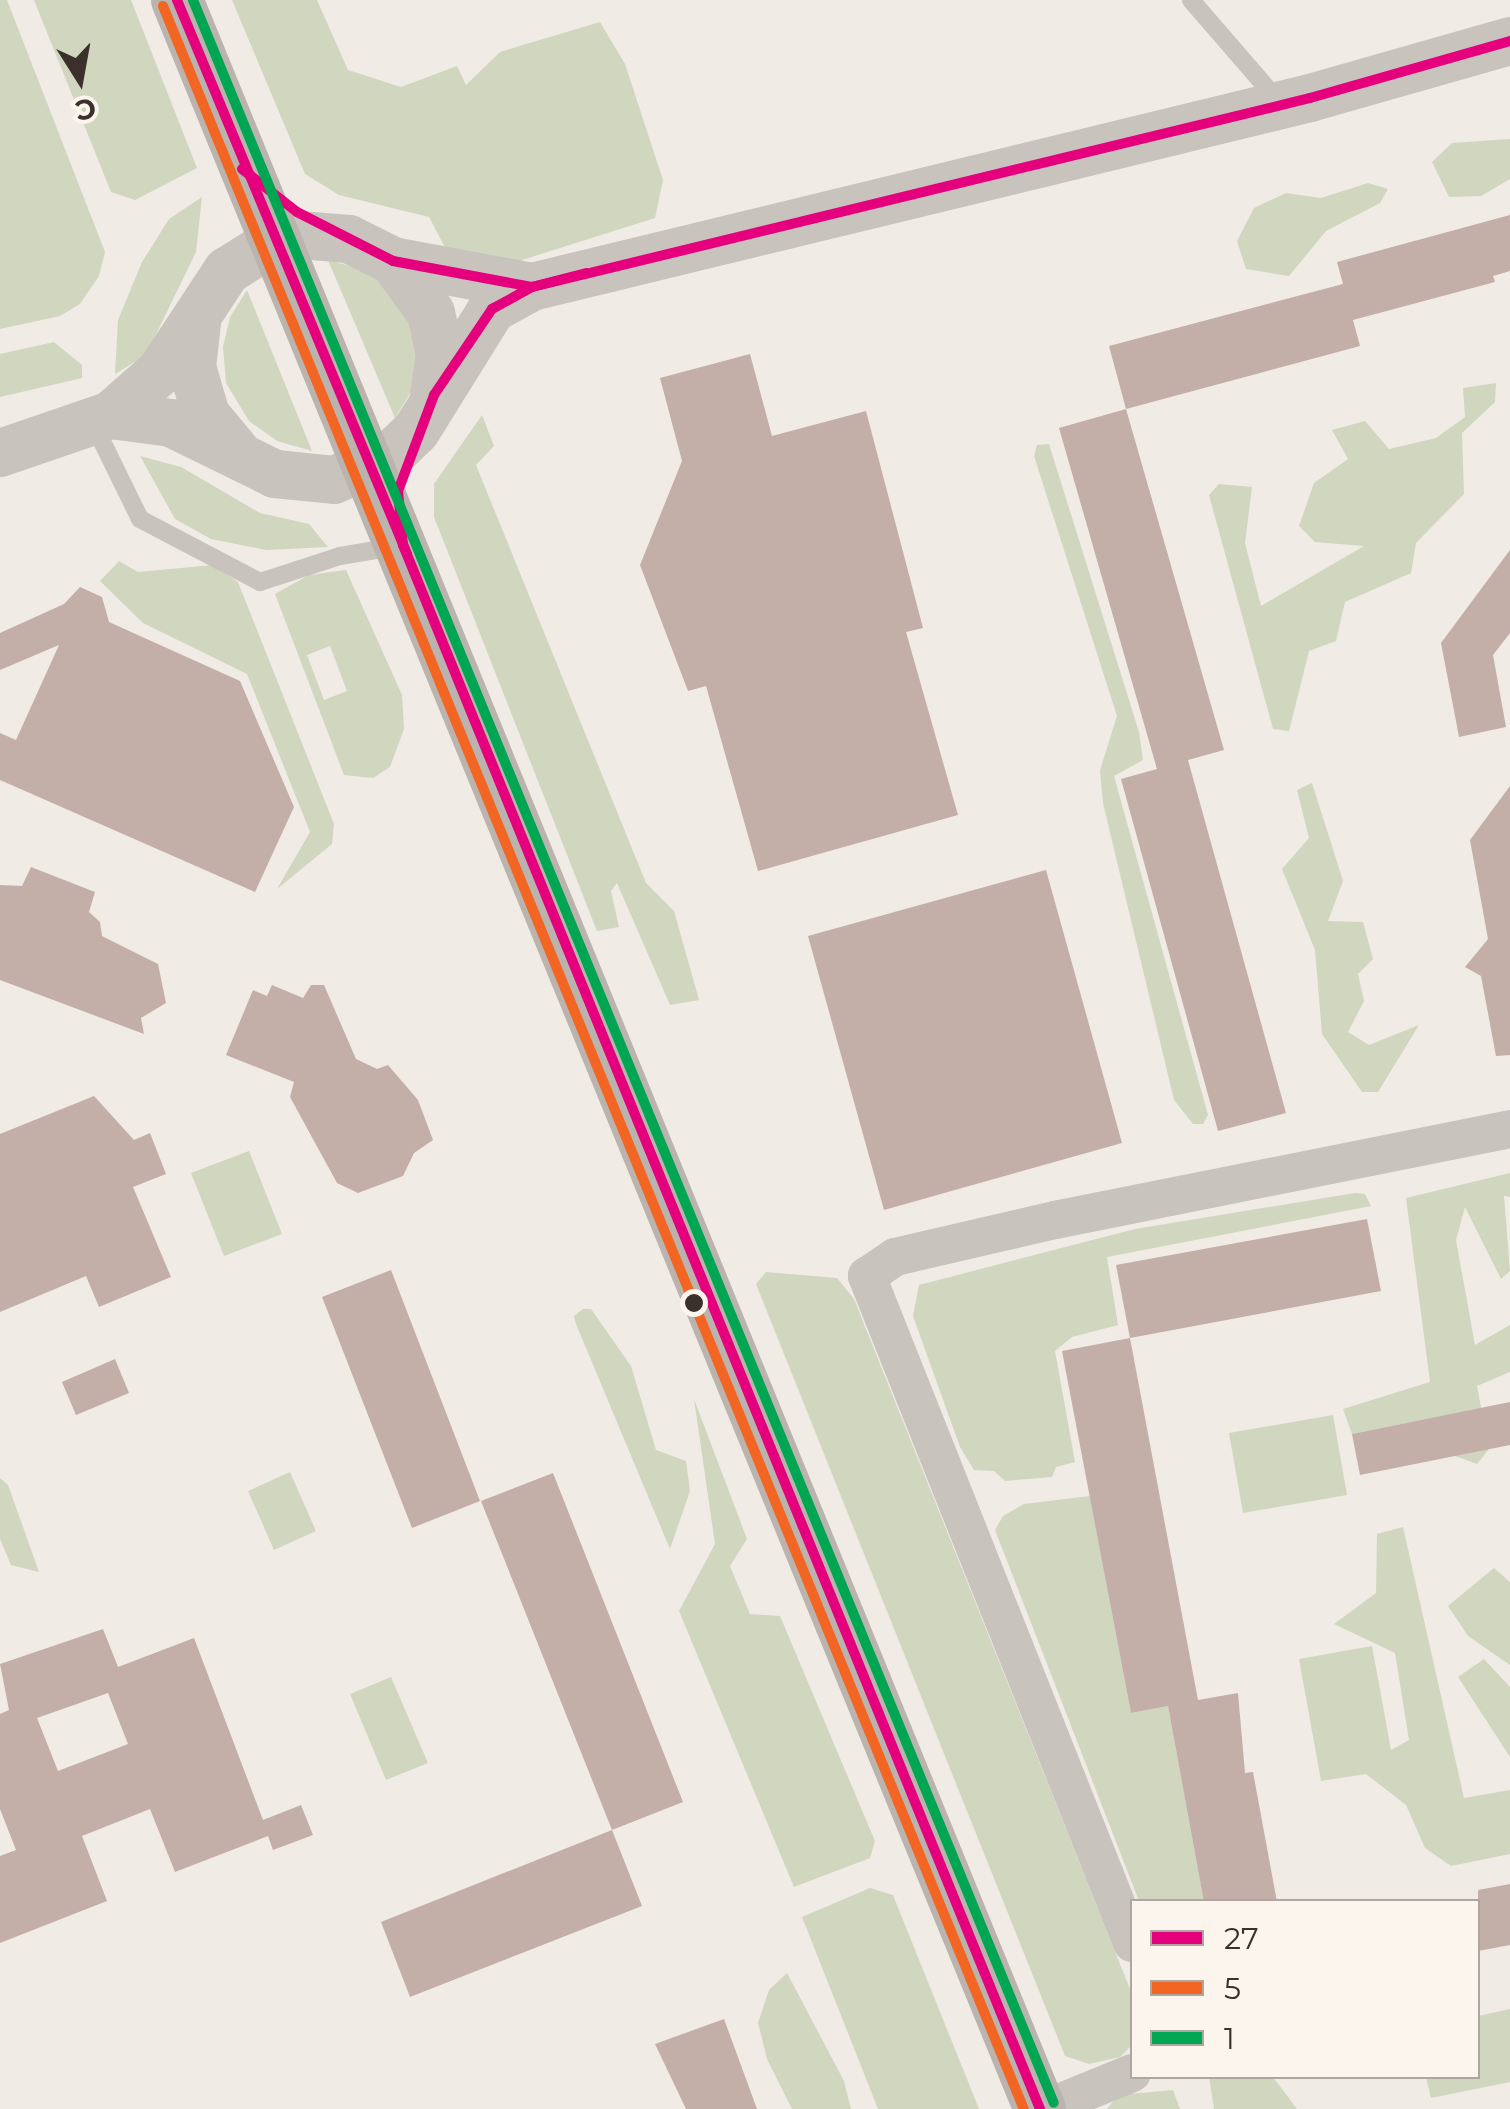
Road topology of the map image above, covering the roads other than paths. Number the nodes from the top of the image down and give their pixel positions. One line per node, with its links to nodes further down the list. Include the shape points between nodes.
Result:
1 (176, 0): 5 (main road)
2 (1191, 0): 4 (lane)
3 (1510, 41): 4 (street)
4 (1281, 105): 9 (street)
5 (242, 169): 6 (street, via 298,212); 7 (main road); 10 (street, via 231,245)
6 (348, 239): 7 (street, via 300,235); 8 (street)
7 (273, 242): 10 (street, via 246,256); 15 (main road)
8 (394, 262): 9 (street); 11 (street, via 431,313 440,354)
9 (532, 286): 11 (street, via 492,309)
10 (204, 308): 12 (street, via 161,371); 14 (street, via 192,367 206,415)
11 (425, 413): 15 (street); 16 (street, via 398,492)
12 (101, 418): 13 (street); 14 (street, via 171,423); 16 (lane, via 140,519 260,582 340,556)
13 (0, 453)
14 (260, 466): 15 (street, via 334,480); 16 (street, via 366,518)
15 (370, 469): 16 (main road)
16 (404, 546): 20 (main road)
17 (1510, 1129): 18 (street, via 1054,1220 895,1257 867,1276)
18 (1130, 1938)
19 (1130, 2074): 20 (street)
20 (1042, 2109)

